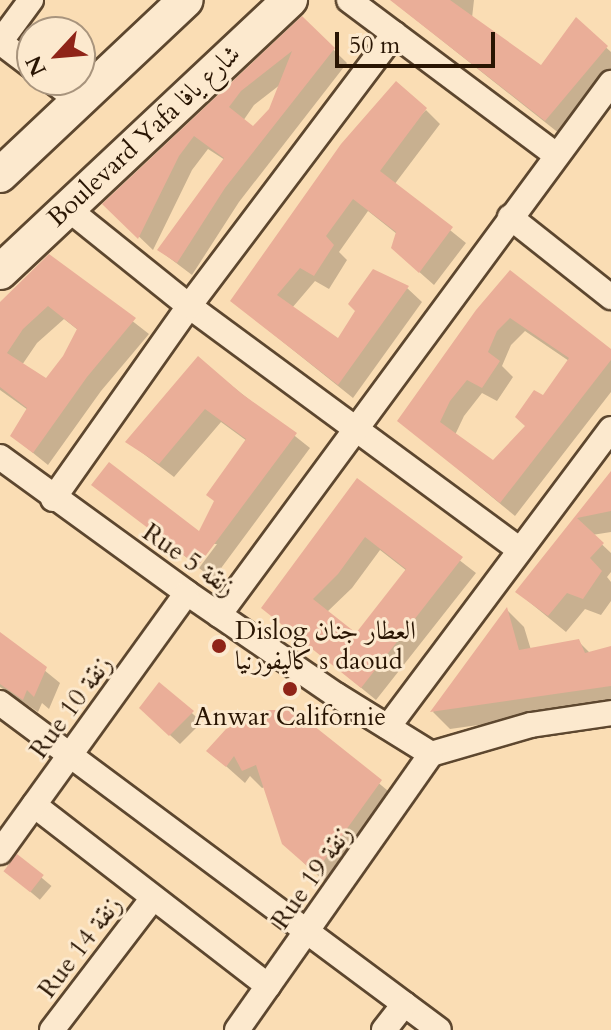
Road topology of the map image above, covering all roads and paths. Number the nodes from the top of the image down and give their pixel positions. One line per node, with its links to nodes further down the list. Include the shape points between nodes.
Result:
1 (31, 0): 6 (street)
2 (186, 0): 9 (street)
3 (290, 0): 12 (street, Boulevard Yafa شارع يافا)
4 (349, 0): 5 (street)
5 (394, 34): 10 (street); 16 (street)
6 (0, 42)
7 (611, 83): 10 (street)
8 (72, 96): 9 (street)
9 (79, 101): 11 (street)
10 (556, 155): 13 (street)
11 (0, 175)
12 (67, 208): 14 (street, Boulevard Yafa شارع يافا); 16 (street)
13 (510, 217): 15 (street); 17 (street)
14 (0, 272)
15 (611, 297)
16 (189, 306): 17 (street); 20 (street)
17 (358, 428): 21 (street); 23 (street)
18 (611, 429): 21 (street)
19 (0, 457): 20 (street, Rue 5 زنقة)
20 (53, 499): 22 (street, Rue 5 زنقة)
21 (520, 550): 26 (street)
22 (187, 593): 23 (street, Rue 5 زنقة); 28 (street, Rue 10 زنقة)
23 (219, 615): 26 (street, Rue 5 زنقة)
24 (0, 703): 28 (street)
25 (611, 713): 27 (street, via 531,725)
26 (388, 727): 27 (street, Rue 5 زنقة)
27 (431, 754): 32 (street, Rue 19 زنقة)
28 (71, 756): 29 (street, Rue 10 زنقة); 32 (street)
29 (34, 805): 30 (street, Rue 10 زنقة); 31 (street)
30 (0, 852)
31 (153, 898): 33 (street); 35 (street, Rue 14 زنقة)
32 (307, 933): 33 (street, Rue 19 زنقة); 34 (street)
33 (268, 986): 36 (street, Rue 19 زنقة)
34 (404, 1004): 37 (street); 38 (street)
35 (52, 1030)
36 (237, 1030)
37 (384, 1030)
38 (439, 1030)

